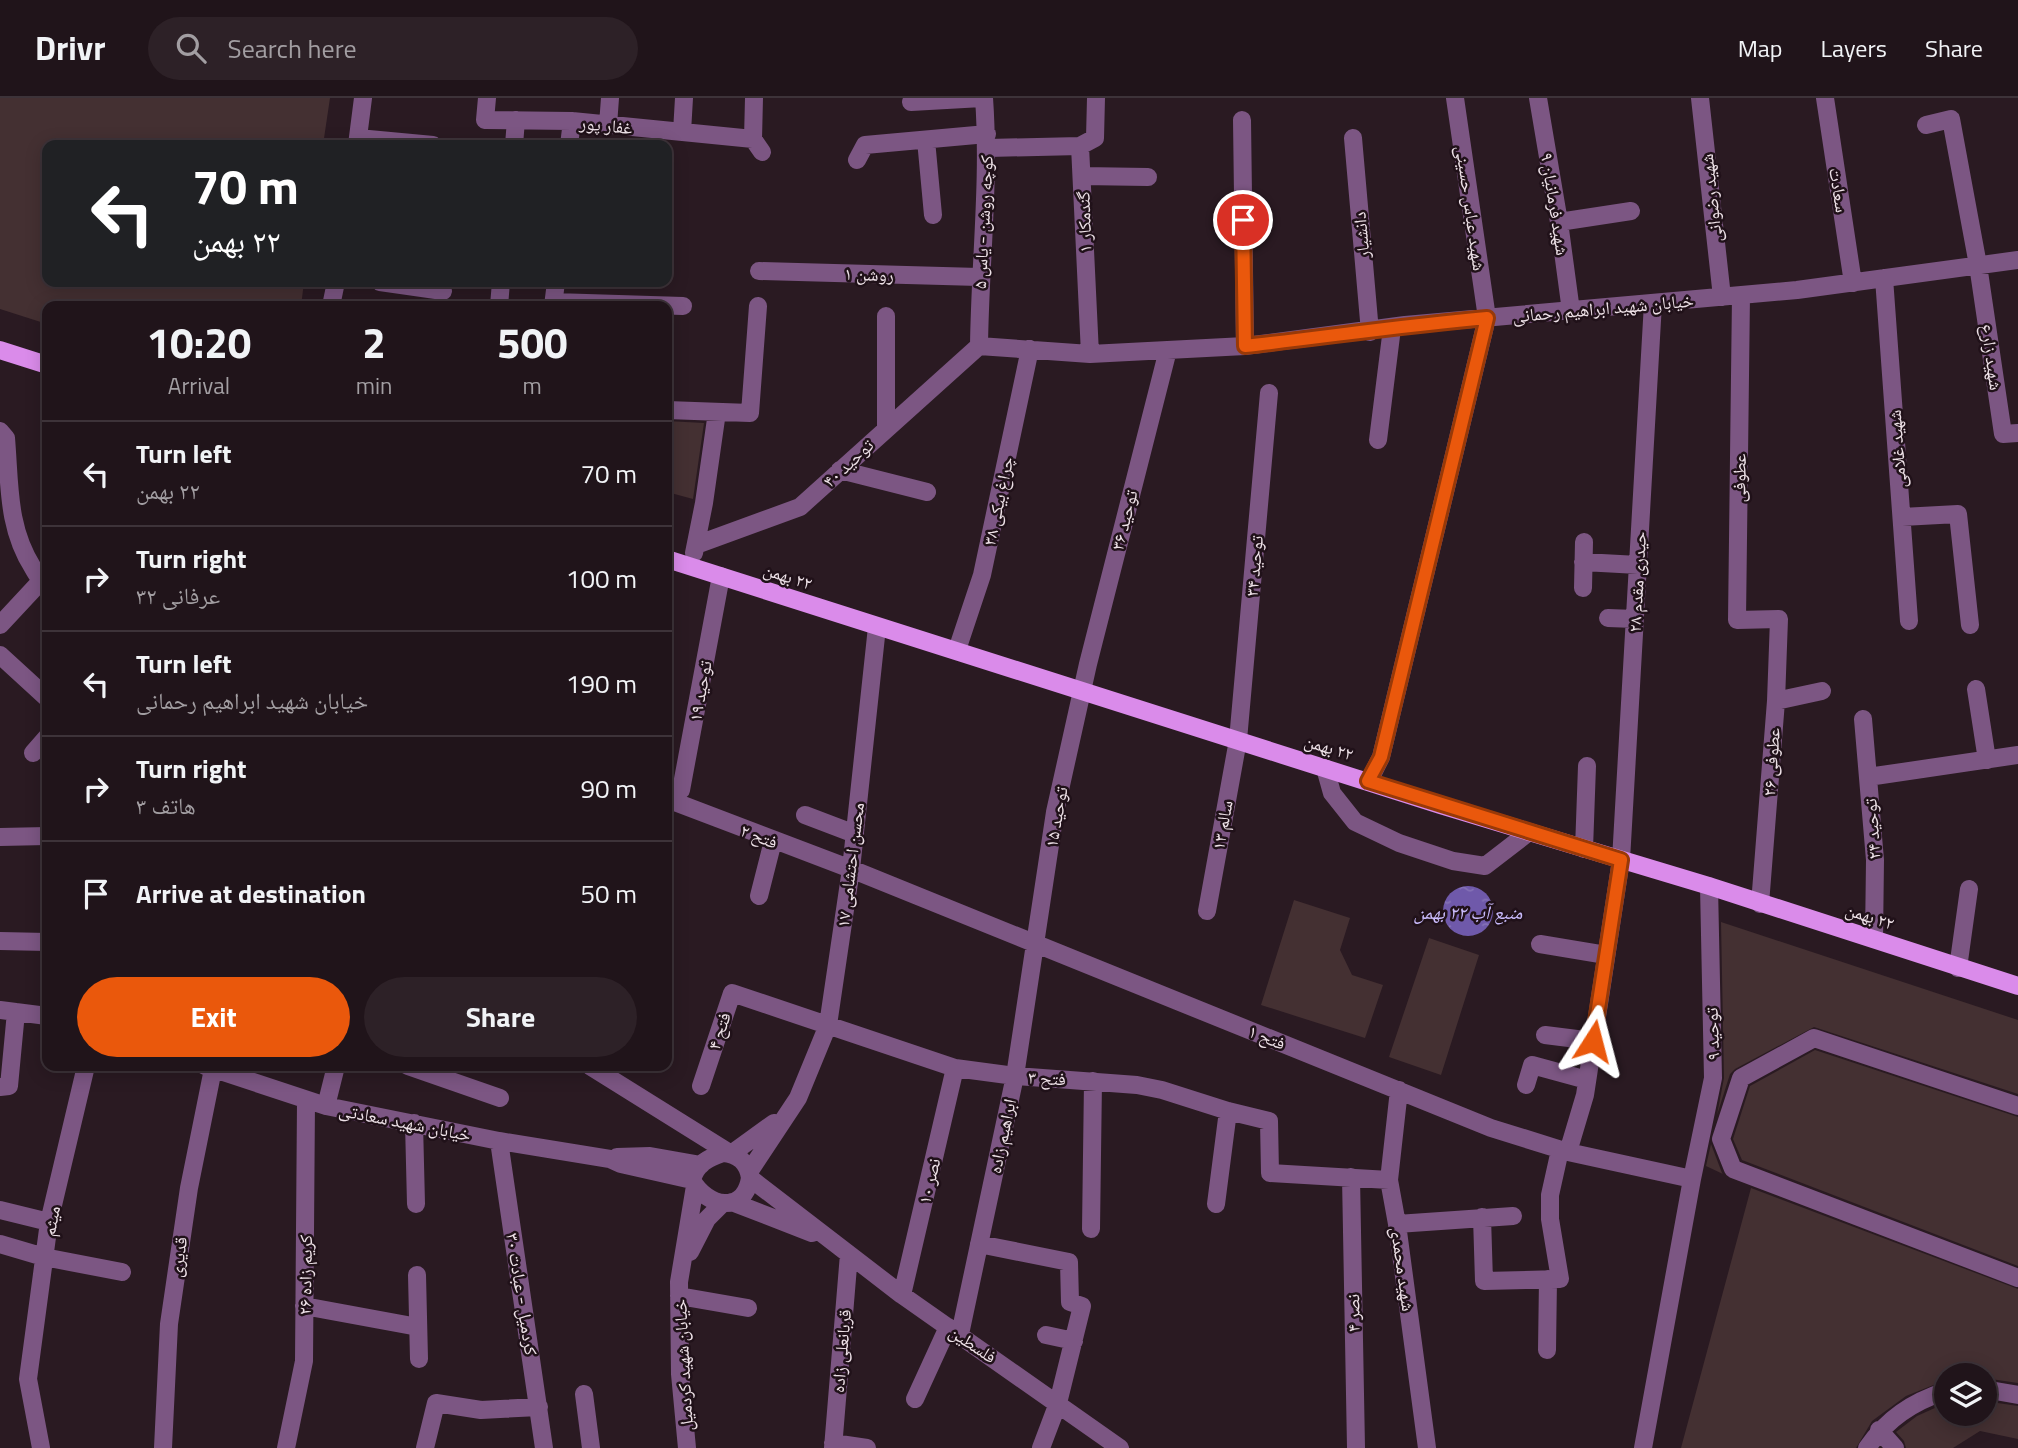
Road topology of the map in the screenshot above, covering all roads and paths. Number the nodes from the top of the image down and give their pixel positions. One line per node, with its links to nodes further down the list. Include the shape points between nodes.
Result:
1 (363, 98): 20 (street)
2 (487, 98): 13 (street, غفار پور, via 485,120)
3 (610, 98): 16 (street)
4 (684, 98): 18 (street)
5 (754, 98): 18 (street, غفار پور, via 757,146)
6 (983, 98): 12 (street); 24 (street, کوچه روشن - یاس ۵)
7 (1096, 98): 25 (street, via 1095,138)
8 (1455, 98): 48 (street, شهید عباس حسینی)
9 (1538, 98): 31 (street, شهید فرمانیان ۹)
10 (1700, 98): 41 (street, شهید رضوانی)
11 (1825, 98): 37 (street, سعادت)
12 (911, 102)
13 (516, 120): 15 (street, غفار پور); 21 (street)
14 (1242, 120): 52 (street)
15 (572, 121): 16 (street, غفار پور); 22 (street)
16 (608, 125): 18 (street, غفار پور)
17 (1926, 125): 33 (street, via 1951,119)
18 (682, 132)
19 (1353, 138): 50 (street, دانشیار)
20 (357, 140)
21 (514, 140)
22 (570, 140)
23 (926, 140): 24 (street); 26 (street); 30 (street)
24 (987, 141): 25 (street); 35 (street, کوچه روشن - یاس ۵)
25 (1080, 146): 27 (street, گندمکار ۱)
26 (861, 152)
27 (1082, 176): 28 (street); 56 (street, گندمکار ۱)
28 (1148, 177)
29 (1631, 211): 31 (street)
30 (933, 215)
31 (1559, 222): 46 (street, شهید فرمانیان ۹)
32 (2018, 260): 33 (street, خیابان شهید ابراهیم رحمانی)
33 (1978, 265): 36 (street, خیابان شهید ابراهیم رحمانی); 63 (street, شهید زارع, via 2003,434)
34 (759, 271): 35 (street, روشن ۱)
35 (979, 277): 51 (street, کوچه روشن - یاس ۵)
36 (1884, 278): 37 (street, خیابان شهید ابراهیم رحمانی); 67 (street, شهید غلامی)
37 (1853, 283): 40 (street, خیابان شهید ابراهیم رحمانی)
38 (415, 287): 39 (street)
39 (443, 291)
40 (1741, 295): 41 (street, خیابان شهید ابراهیم رحمانی); 80 (street, عطوفی, via 1737,620)
41 (1722, 297): 42 (street, خیابان شهید ابراهیم رحمانی)
42 (1653, 303): 46 (street, خیابان شهید ابراهیم رحمانی); 72 (street, حیدری مقدم ۲۸)
43 (672, 306): 44 (street)
44 (683, 306)
45 (758, 306): 60 (street, via 750,413)
46 (1571, 311): 48 (street, خیابان شهید ابراهیم رحمانی)
47 (886, 316): 61 (street)
48 (1487, 318): 49 (street, خیابان شهید ابراهیم رحمانی); 101 (street, via 1381,757)
49 (1392, 328): 50 (street, خیابان شهید ابراهیم رحمانی); 64 (street)
50 (1370, 332): 52 (street, خیابان شهید ابراهیم رحمانی)
51 (979, 346): 53 (street, خیابان شهید ابراهیم رحمانی); 61 (street, توحید ۴۰)
52 (1245, 346): 54 (street, خیابان شهید ابراهیم رحمانی)
53 (1030, 349): 56 (street, خیابان شهید ابراهیم رحمانی); 85 (street, چراغ بیکی ۳۸, via 982,575)
54 (1168, 350): 56 (street, خیابان شهید ابراهیم رحمانی); 88 (street, توحید ۳۶)
55 (0, 351): 57 (main road)
56 (1090, 354)
57 (42, 364)
58 (1269, 393): 93 (street, توحید ۳۴)
59 (672, 410): 60 (street)
60 (717, 412): 69 (street)
61 (886, 428): 65 (street, توحید ۴۰)
62 (0, 431): 75 (street, via 6,438 13,524 23,552)
63 (2018, 433)
64 (1378, 440)
65 (840, 470): 66 (street); 69 (street, توحید ۴۰, via 800,507)
66 (927, 492)
67 (1902, 517): 82 (street, شهید غلامی); 83 (street, via 1958,514)
68 (1584, 542): 71 (street)
69 (696, 545): 73 (street)
70 (672, 560): 73 (main road, ٢٢ بهمن)
71 (1583, 562): 72 (street); 77 (street)
72 (1638, 565): 79 (street, حیدری مقدم ۲۸)
73 (691, 566): 74 (main road, ٢٢ بهمن)
74 (721, 576): 84 (main road, ٢٢ بهمن); 102 (street, توحید ۱۹, via 681,790)
75 (42, 579)
76 (42, 584): 81 (street)
77 (1583, 587)
78 (1608, 618): 79 (street)
79 (1635, 619): 111 (street, حیدری مقدم ۲۸)
80 (1779, 619): 91 (street, عطوفی ۲۶)
81 (1, 621)
82 (1909, 621)
83 (1970, 625)
84 (877, 627): 85 (main road, ٢٢ بهمن); 106 (street, محسن احتشامی ۱۷)
85 (957, 650): 88 (main road, ٢٢ بهمن)
86 (0, 655): 90 (street)
87 (1976, 689): 97 (street)
88 (1082, 690): 93 (main road, ٢٢ بهمن); 121 (street, توحید ۱۵, via 1055,812)
89 (1822, 691): 91 (street)
90 (42, 693)
91 (1776, 701): 116 (street, عطوفی ۲۶)
92 (1863, 719): 100 (street, توحید ۲۴)
93 (1238, 740): 99 (main road, ٢٢ بهمن); 117 (street, سالم ۱۳)
94 (42, 743): 95 (street)
95 (33, 753)
96 (2018, 755): 97 (street)
97 (1987, 760): 100 (street)
98 (1587, 766): 110 (street)
99 (1325, 768): 101 (main road, ٢٢ بهمن); 105 (street, via 1332,793 1354,822 1454,861 1485,866)
100 (1868, 777): 118 (street, توحید ۲۴, via 1875,860)
101 (1368, 781): 105 (main road, ٢٢ بهمن)
102 (672, 797)
103 (672, 802): 109 (street, فتح ۲)
104 (805, 815): 106 (street)
105 (1529, 832): 110 (main road, ٢٢ بهمن)
106 (855, 834): 112 (street, محسن احتشامی ۱۷)
107 (42, 836): 108 (street)
108 (0, 837)
109 (773, 841): 112 (street, فتح ۲); 115 (street)
110 (1584, 849): 111 (main road, ٢٢ بهمن)
111 (1621, 860): 113 (main road, ٢٢ بهمن); 123 (street, حیدری مقدم ۲۸)
112 (851, 869): 121 (street, فتح ۱); 128 (street, محسن احتشامی ۱۷)
113 (1709, 886): 116 (main road, ٢٢ بهمن); 159 (street, توحید ۹, via 1713,1078)
114 (1969, 889): 124 (street)
115 (759, 896)
116 (1760, 904): 118 (main road, ٢٢ بهمن)
117 (1207, 911)
118 (1874, 939): 124 (main road, ٢٢ بهمن)
119 (0, 941): 120 (street)
120 (42, 942)
121 (1035, 944): 138 (street, ابراهیم زاده); 144 (street, فتح ۱)
122 (1541, 944): 123 (street)
123 (1606, 955): 130 (street, حیدری مقدم ۲۸)
124 (1958, 968): 125 (main road, ٢٢ بهمن)
125 (2018, 986)
126 (8, 1011): 127 (street); 143 (street, via 9,1086)
127 (42, 1015)
128 (828, 1025): 131 (street, فتح ۳); 142 (street, فتح ۴, via 732,993); 146 (street, محسن احتشامی ۱۷)
129 (1545, 1035): 130 (street)
130 (1593, 1041): 139 (street, حیدری مقدم ۲۸)
131 (955, 1068): 138 (street, فتح ۳); 179 (street, نصر ۱۰)
132 (85, 1071): 166 (street, میثم)
133 (208, 1071): 198 (street, قدیری, via 169,1324)
134 (220, 1071): 147 (street, خیابان شهید سعادتی)
135 (335, 1071): 148 (street)
136 (422, 1071): 145 (street)
137 (598, 1071): 154 (street)
138 (1016, 1076): 140 (street, فتح ۳); 171 (street, ابراهیم زاده)
139 (1587, 1080): 141 (street, via 1532,1065); 153 (street, حیدری مقدم ۲۸)
140 (1093, 1081): 150 (street, فتح ۳, via 1137,1084); 168 (street)
141 (1526, 1085)
142 (701, 1086)
143 (0, 1087)
144 (1399, 1090): 153 (street, فتح ۱, via 1491,1128); 158 (street, شهید محمدی)
145 (500, 1098)
146 (798, 1098): 154 (street, محسن احتشامی ۱۷, via 759,1136); 155 (street, محسن احتشامی ۱۷)
147 (306, 1101): 148 (street, خیابان شهید سعادتی); 180 (street, کریم زاده ۲۶)
148 (326, 1106): 151 (street, خیابان شهید سعادتی)
149 (2018, 1106): 176 (street, via 1814,1038 1741,1078 1721,1139 1732,1169)
150 (1228, 1111): 157 (street, فتح ۳, via 1269,1121 1270,1173); 162 (street)
151 (414, 1123): 152 (street, خیابان شهید سعادتی); 161 (street)
152 (499, 1141): 156 (street, خیابان شهید سعادتی, via 610,1159 650,1156); 194 (street, کردمیل - عبادت ۳۰)
153 (1564, 1151): 159 (street, فتح ۱); 177 (street, حیدری مقدم ۲۸, via 1550,1195 1549,1219 1560,1279)
154 (731, 1154): 155 (street, via 743,1160); 156 (street, via 715,1156)
155 (750, 1175): 160 (street, via 745,1193); 169 (street)
156 (696, 1177): 160 (street, via 706,1198); 178 (street)
157 (1351, 1177): 158 (street); 207 (street, نصر ۴)
158 (1389, 1180): 167 (street, شهید محمدی)
159 (1692, 1180): 209 (street, توحید ۹)
160 (728, 1203): 169 (street); 178 (street, via 707,1219 695,1239)
161 (416, 1204)
162 (1216, 1205)
163 (0, 1210): 166 (street)
164 (1513, 1216): 165 (street)
165 (1482, 1217): 167 (street); 177 (street, via 1484,1281)
166 (49, 1222): 173 (street, میثم)
167 (1397, 1224): 208 (street, شهید محمدی)
168 (1091, 1229)
169 (828, 1240): 172 (street, فلسطین)
170 (0, 1244): 173 (street)
171 (979, 1244): 183 (street, ابراهیم زاده); 185 (street, via 1069,1262 1070,1301 1082,1306)
172 (849, 1254): 179 (street, فلسطین); 196 (street, قربانعلی زاده)
173 (44, 1257): 174 (street); 197 (street, میثم, via 27,1379)
174 (122, 1272)
175 (417, 1275): 182 (street)
176 (2018, 1278)
177 (1548, 1279): 186 (street)
178 (679, 1289): 181 (street); 203 (street, خیابان شهید کردمیل)
179 (902, 1295): 183 (street, فلسطین)
180 (304, 1306): 182 (street); 199 (street, کریم زاده ۲۶, via 304,1361)
181 (748, 1308)
182 (418, 1326): 187 (street)
183 (954, 1330): 192 (street, ابراهیم زاده); 193 (street, فلسطین)
184 (1046, 1335): 185 (street)
185 (1074, 1341): 193 (street)
186 (1547, 1350)
187 (419, 1359)
188 (1997, 1391): 191 (street)
189 (584, 1394): 202 (street)
190 (1934, 1395): 195 (street)
191 (2018, 1395)
192 (915, 1399)
193 (1058, 1403): 205 (street); 206 (street, فلسطین)
194 (539, 1407): 200 (street, via 481,1410 436,1403); 201 (street, کردمیل - عبادت ۳۰)
195 (1879, 1430): 210 (street); 211 (street)
196 (833, 1445): 204 (street)
197 (41, 1448)
198 (163, 1448)
199 (286, 1448)
200 (425, 1448)
201 (544, 1448)
202 (591, 1448)
203 (687, 1448)
204 (867, 1448)
205 (1041, 1448)
206 (1119, 1448)
207 (1356, 1448)
208 (1427, 1448)
209 (1643, 1448)
210 (1867, 1448)
211 (1895, 1448)

